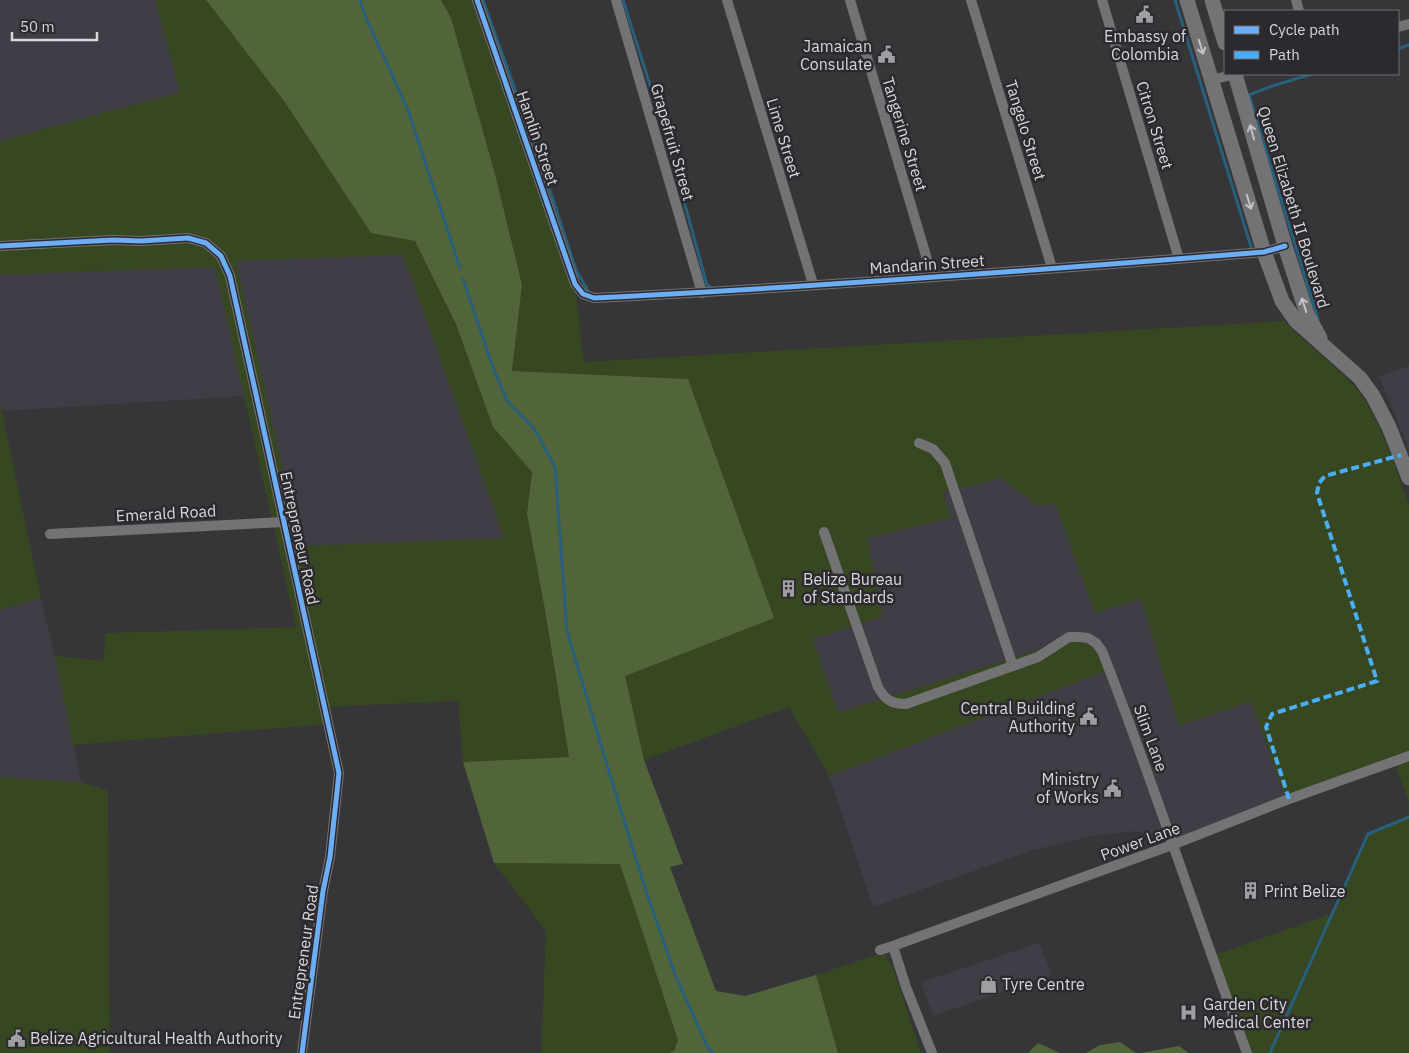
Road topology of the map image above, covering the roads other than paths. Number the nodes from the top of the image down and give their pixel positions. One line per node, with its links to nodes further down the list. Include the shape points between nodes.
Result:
1 (477, 0): 19 (street, Hamlin Street)
2 (616, 0): 21 (street, Grapefruit Street)
3 (727, 0): 20 (street, Lime Street)
4 (850, 0): 18 (street, Tangerine Street)
5 (971, 0): 17 (street, Tangelo Street)
6 (1102, 0): 16 (street, Citron Street)
7 (1188, 0): 12 (street, Queen Elizabeth II Boulevard, one-way to 12)
8 (1212, 0): 9 (street)
9 (1224, 40)
10 (1231, 75): 12 (street)
11 (1235, 75): 14 (street, Queen Elizabeth II Boulevard, one-way to 11)
12 (1211, 80): 15 (street, Queen Elizabeth II Boulevard, one-way to 15)
13 (0, 246): 25 (street, Entrepreneur Road, via 188,238 206,244 221,256 230,276)
14 (1285, 246): 15 (street, Mandarin Street); 22 (street, Queen Elizabeth II Boulevard, one-way to 14, via 1307,314)
15 (1264, 252): 16 (street, Mandarin Street); 22 (street, Queen Elizabeth II Boulevard, via 1282,300 1296,320)
16 (1179, 259): 17 (street, Mandarin Street)
17 (1052, 268): 18 (street, Mandarin Street)
18 (932, 276): 20 (street, Mandarin Street)
19 (575, 284): 21 (street, Mandarin Street, via 583,294 594,298)
20 (813, 284): 21 (street, Mandarin Street)
21 (702, 293)
22 (1325, 348): 24 (street, Queen Elizabeth II Boulevard, via 1360,378 1373,396)
23 (920, 443): 28 (street, via 933,449 945,463)
24 (1409, 478)
25 (284, 522): 27 (street, Emerald Road); 33 (street, Entrepreneur Road, via 339,773)
26 (824, 532): 28 (street, Slim Lane, via 878,687 890,702 906,704)
27 (50, 534)
28 (1013, 666): 30 (street, Slim Lane, via 1038,657 1069,638 1079,636 1096,643 1133,730)
29 (1409, 756): 30 (street, Power Lane)
30 (1172, 845): 31 (street, Power Lane); 35 (street, Slim Lane)
31 (893, 946): 32 (street, Power Lane); 34 (street)
32 (880, 950)
33 (302, 1053)
34 (932, 1053)
35 (1247, 1053)

